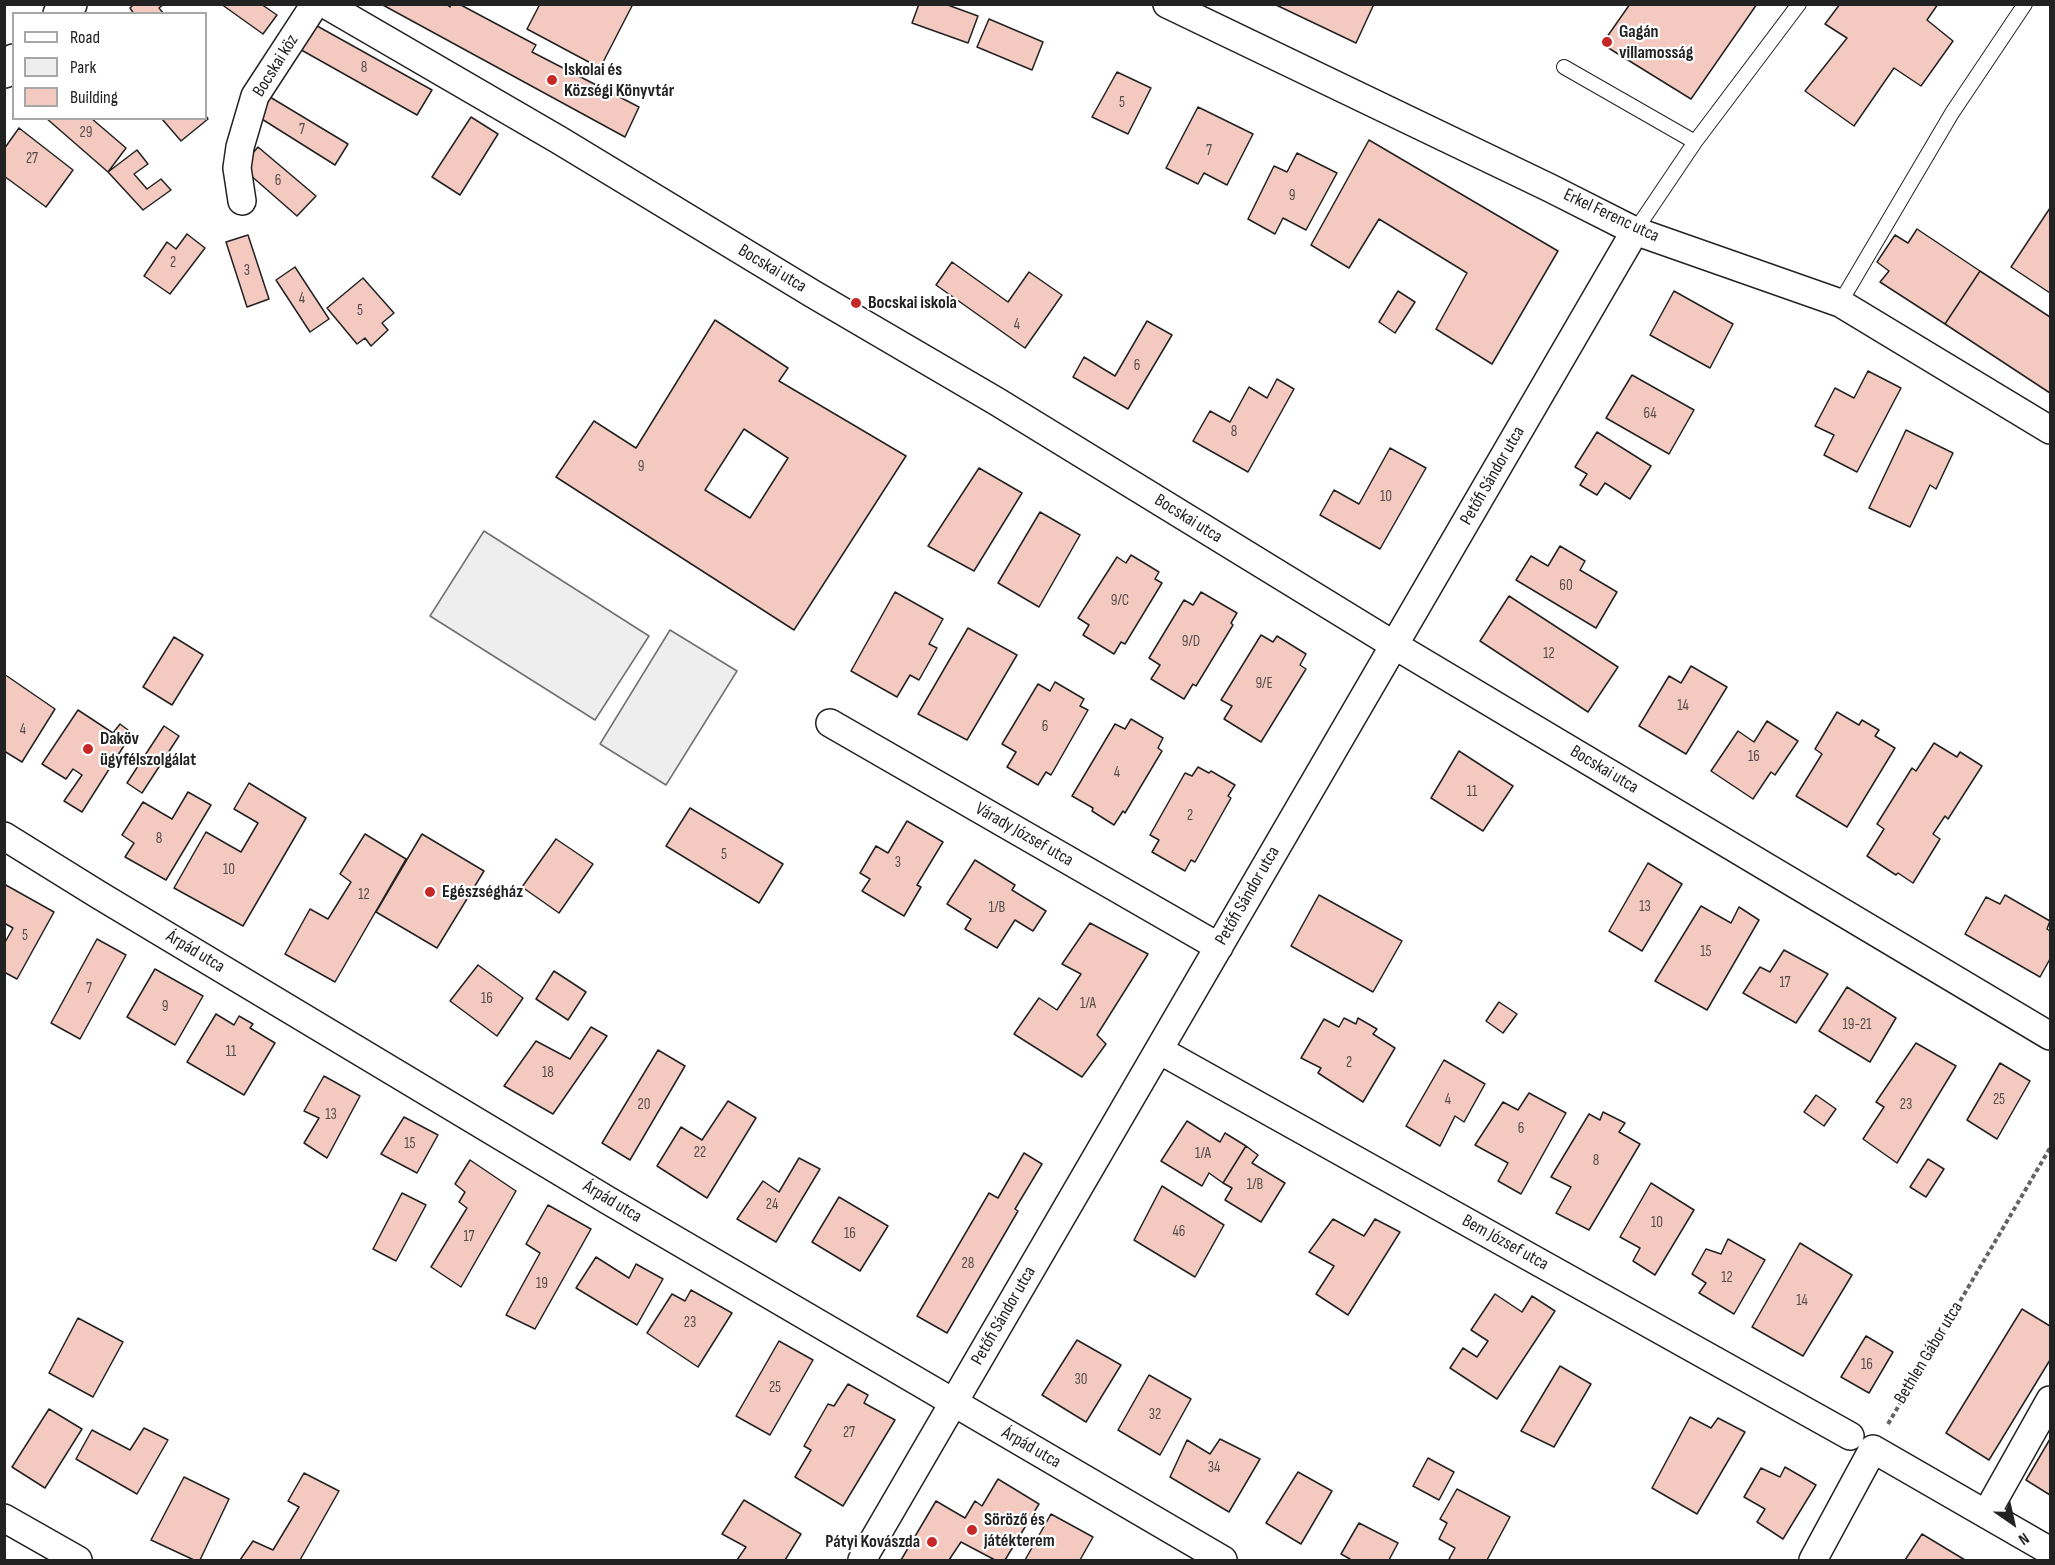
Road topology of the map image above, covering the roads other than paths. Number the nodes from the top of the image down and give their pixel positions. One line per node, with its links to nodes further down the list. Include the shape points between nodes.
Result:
1 (315, 4): 8 (street, Bocskai köz, via 255,96 237,168)
2 (325, 4): 12 (street, Bocskai utca, via 986,395)
3 (1167, 4): 9 (street, Erkel Ferenc utca)
4 (1799, 4): 7 (lane)
5 (2025, 4): 10 (lane, via 1952,113)
6 (1564, 67): 7 (lane)
7 (1695, 142): 9 (lane)
8 (242, 201)
9 (1635, 231): 10 (street, Erkel Ferenc utca); 12 (street, Petőfi Sándor utca)
10 (1840, 303): 11 (street, Erkel Ferenc utca)
11 (2050, 430)
12 (1394, 645): 15 (street, Petőfi Sándor utca); 16 (street, Bocskai utca)
13 (830, 723): 15 (street, Várady József utca)
14 (4, 836): 19 (street, Árpád utca, via 609,1201)
15 (1219, 947): 17 (street, Petőfi Sándor utca)
16 (2050, 1036)
17 (1159, 1050): 19 (street, Petőfi Sándor utca); 20 (street, Bem József utca)
18 (2050, 1400): 21 (street)
19 (953, 1402): 25 (street, Petőfi Sándor utca); 26 (street, Árpád utca)
20 (1862, 1442): 21 (street, Bem József utca); 27 (street)
21 (1986, 1514): 23 (street, Bem József utca)
22 (4, 1518): 24 (street)
23 (2050, 1551)
24 (78, 1560)
25 (862, 1560)
26 (1223, 1560)
27 (1813, 1560)

